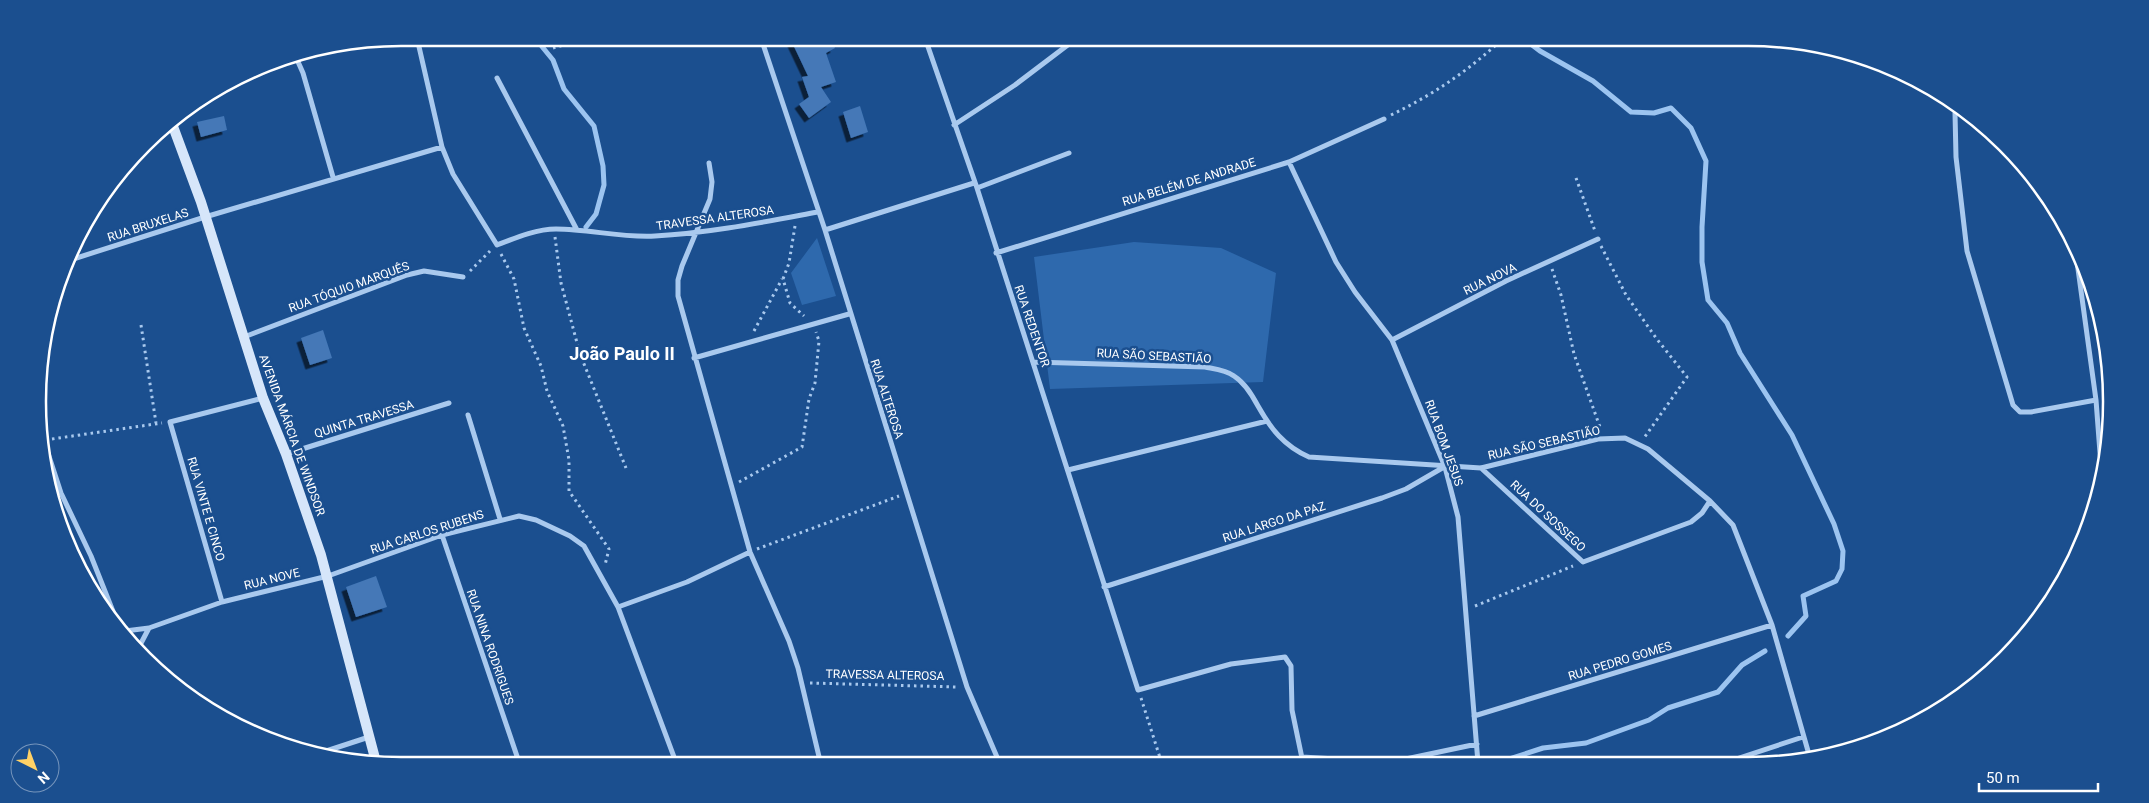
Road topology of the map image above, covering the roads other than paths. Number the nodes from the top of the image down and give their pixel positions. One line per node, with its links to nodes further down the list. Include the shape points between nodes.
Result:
1 (419, 46): 11 (street)
2 (764, 46): 17 (street, RUA ALTEROSA)
3 (928, 46): 9 (street, RUA REDENTOR)
4 (1067, 46): 9 (street, via 1016,85)
5 (298, 62): 15 (street)
6 (497, 78): 19 (street)
7 (1955, 113): 33 (street, via 1956,157 1967,251 2013,405 2020,412 2031,412)
8 (1384, 119): 13 (street, RUA BELÉM DE ANDRADE)
9 (954, 125): 16 (street, RUA REDENTOR)
10 (174, 129): 18 (street, AVENIDA MÁRCIA DE WINDSOR)
11 (442, 147): 15 (street, RUA BRUXELAS); 19 (street, TRAVESSA ALTEROSA, via 454,174 497,245 554,229)
12 (1069, 153): 16 (street)
13 (1289, 162): 23 (street, RUA BELÉM DE ANDRADE); 29 (street, RUA BOM JESUS, via 1336,262)
14 (709, 163): 21 (street, via 710,199)
15 (333, 177): 18 (street, RUA BRUXELAS)
16 (976, 186): 20 (street); 23 (street, RUA REDENTOR)
17 (818, 212): 20 (street, RUA ALTEROSA); 21 (street, TRAVESSA ALTEROSA)
18 (205, 216): 24 (street, RUA BRUXELAS); 28 (street, AVENIDA MÁRCIA DE WINDSOR)
19 (577, 230): 21 (street, TRAVESSA ALTEROSA, via 628,237)
20 (825, 230): 27 (street, RUA ALTEROSA)
21 (694, 233): 30 (street, via 678,280 678,296)
22 (1598, 239): 29 (street, RUA NOVA)
23 (996, 252): 31 (street, RUA REDENTOR)
24 (77, 258)
25 (2079, 273): 33 (street)
26 (463, 277): 28 (street, RUA TÓQUIO MARQUÊS, via 424,271 407,275)
27 (850, 314): 30 (street); 66 (street, RUA ALTEROSA, via 967,687)
28 (244, 337): 32 (street, AVENIDA MÁRCIA DE WINDSOR)
29 (1392, 340): 40 (street, RUA BOM JESUS)
30 (694, 358): 46 (street)
31 (1033, 362): 36 (street, RUA SÃO SEBASTIÃO, via 1223,370 1245,385); 42 (street, RUA REDENTOR)
32 (263, 398): 38 (street, AVENIDA MÁRCIA DE WINDSOR); 49 (street, RUA VINTE E CINCO, via 170,422)
33 (2096, 400): 37 (street)
34 (448, 404): 38 (street, QUINTA TRAVESSA)
35 (468, 415): 44 (street)
36 (1267, 421): 40 (street, RUA SÃO SEBASTIÃO, via 1284,443 1309,457); 42 (street)
37 (2100, 449)
38 (286, 454): 47 (street, AVENIDA MÁRCIA DE WINDSOR)
39 (52, 466): 50 (street)
40 (1445, 467): 41 (street, RUA SÃO SEBASTIÃO); 48 (street, RUA LARGO DA PAZ, via 1406,489 1382,498); 56 (street, RUA BOM JESUS, via 1458,517)
41 (1481, 468): 43 (street, RUA SÃO SEBASTIÃO, via 1604,439 1625,438 1648,448); 43 (street, RUA DO SOSSEGO, via 1583,562 1691,522)
42 (1068, 470): 48 (street, RUA REDENTOR)
43 (1710, 501): 52 (street, RUA SÃO SEBASTIÃO, via 1733,526)
44 (500, 519): 45 (street, RUA CARLOS RUBENS); 51 (street, RUA CARLOS RUBENS, via 519,516 536,520 584,546)
45 (442, 535): 47 (street, RUA CARLOS RUBENS); 63 (street, RUA NINA RODRIGUES)
46 (750, 552): 51 (street, via 687,582); 65 (street, via 789,641)
47 (328, 576): 49 (street, RUA NOVE); 57 (street, AVENIDA MÁRCIA DE WINDSOR)
48 (1104, 587): 67 (street, RUA REDENTOR, via 1138,690 1231,664 1285,658 1290,666 1292,710)
49 (222, 602): 53 (street, RUA NOVE)
50 (110, 605)
51 (618, 607): 64 (street, RUA CARLOS RUBENS)
52 (1772, 625): 56 (street, RUA PEDRO GOMES); 58 (street, RUA SÃO SEBASTIÃO)
53 (150, 628): 54 (street, RUA NOVE); 55 (street)
54 (130, 630)
55 (141, 643)
56 (1474, 716): 59 (street, RUA BOM JESUS)
57 (368, 737): 60 (street); 62 (street, AVENIDA MÁRCIA DE WINDSOR)
58 (1803, 737): 61 (street, RUA SÃO SEBASTIÃO); 70 (street)
59 (1477, 744): 68 (street); 69 (street, RUA BOM JESUS)
60 (330, 750)
61 (1808, 752)
62 (374, 756)
63 (517, 757)
64 (674, 757)
65 (819, 757)
66 (997, 757)
67 (1302, 757)
68 (1415, 757)
69 (1478, 757)
70 (1740, 757)

